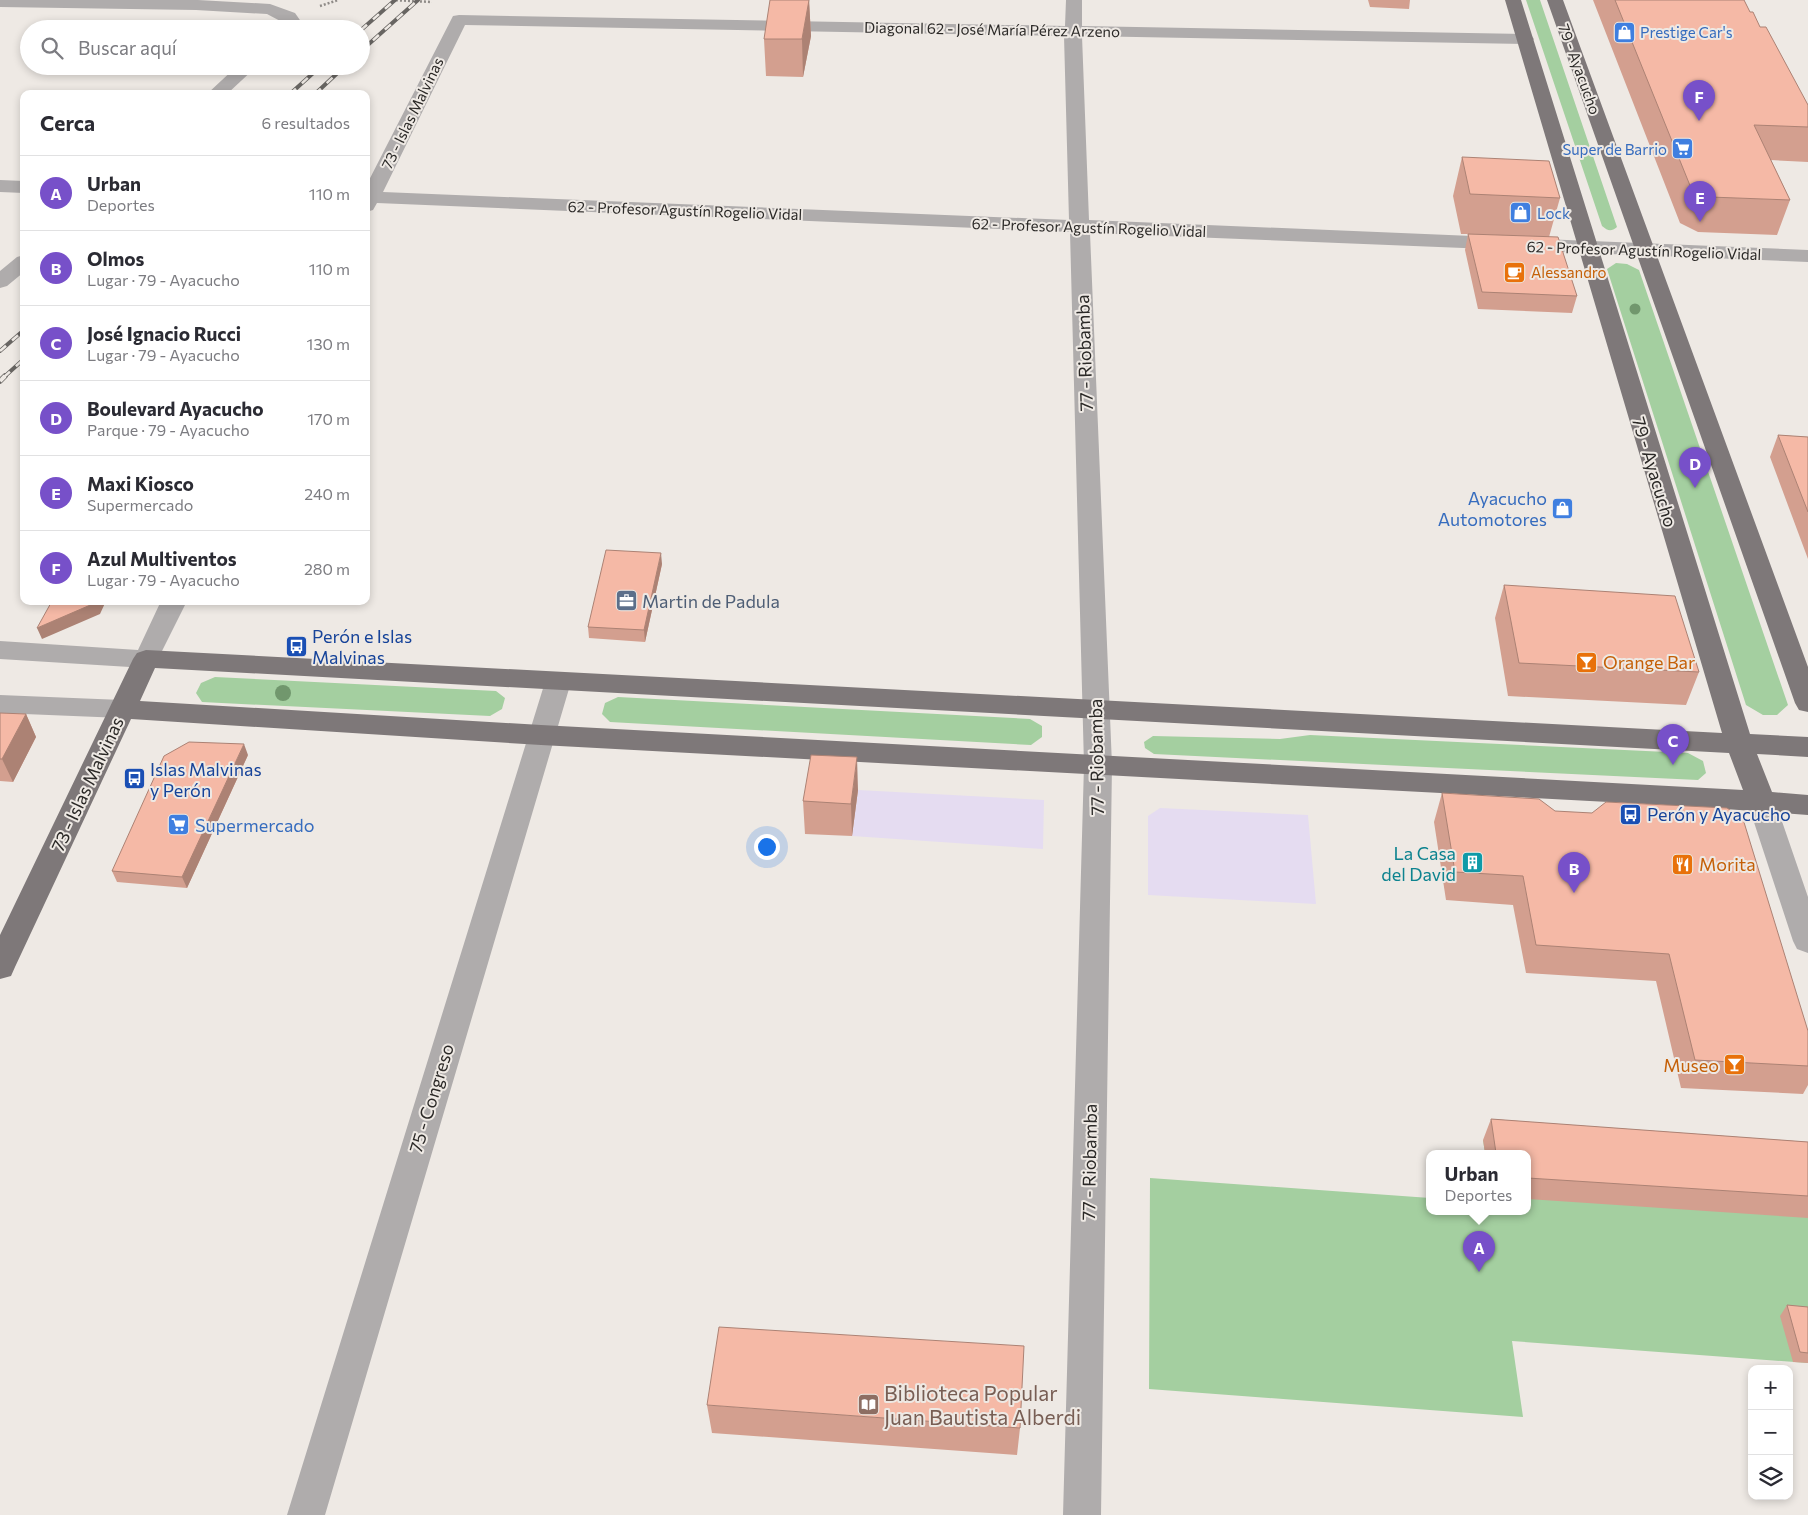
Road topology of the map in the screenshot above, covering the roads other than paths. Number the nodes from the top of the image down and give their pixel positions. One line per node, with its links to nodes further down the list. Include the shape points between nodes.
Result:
1 (1074, 0): 8 (street, 77 - Riobamba)
2 (1512, 0): 9 (main road, 79 - Ayacucho)
3 (1555, 0): 18 (main road, 79 - Ayacucho)
4 (0, 2): 5 (street)
5 (198, 3): 6 (street, via 270,9)
6 (286, 20)
7 (459, 20): 8 (street, Diagonal 62 - José María Pérez Arzeno); 14 (street, 73 - Islas Malvinas)
8 (1073, 31): 9 (street, Diagonal 62 - José María Pérez Arzeno); 16 (street, 77 - Riobamba)
9 (1525, 39): 17 (main road, 79 - Ayacucho)
10 (238, 75): 11 (street)
11 (221, 90)
12 (0, 186): 13 (street)
13 (20, 187)
14 (370, 198)
15 (370, 202): 16 (street, 62 - Profesor Agustín Rogelio Vidal)
16 (1080, 226): 17 (street, 62 - Profesor Agustín Rogelio Vidal); 28 (street, 77 - Riobamba)
17 (1586, 248): 18 (street, 62 - Profesor Agustín Rogelio Vidal); 31 (main road, 79 - Ayacucho)
18 (1645, 250): 19 (street, 62 - Profesor Agustín Rogelio Vidal); 26 (main road, 79 - Ayacucho)
19 (1808, 256)
20 (20, 264): 21 (street)
21 (0, 282)
22 (172, 605): 24 (street, 73 - Islas Malvinas)
23 (0, 650): 24 (street)
24 (146, 659): 25 (main road); 29 (main road, 73 - Islas Malvinas)
25 (558, 682): 28 (main road); 30 (street, 75 - Congreso)
26 (1808, 703)
27 (0, 704): 29 (street)
28 (1096, 708): 31 (main road); 33 (street, 77 - Riobamba)
29 (122, 709): 30 (main road); 37 (main road, 73 - Islas Malvinas)
30 (541, 735): 33 (main road); 38 (street, 75 - Congreso)
31 (1739, 742): 32 (main road); 34 (main road, 79 - Ayacucho)
32 (1808, 747)
33 (1098, 765): 34 (main road); 39 (street, 77 - Riobamba)
34 (1762, 802): 35 (main road); 36 (street, 79 - Ayacucho)
35 (1808, 805)
36 (1808, 941)
37 (0, 966)
38 (306, 1515)
39 (1082, 1515)

